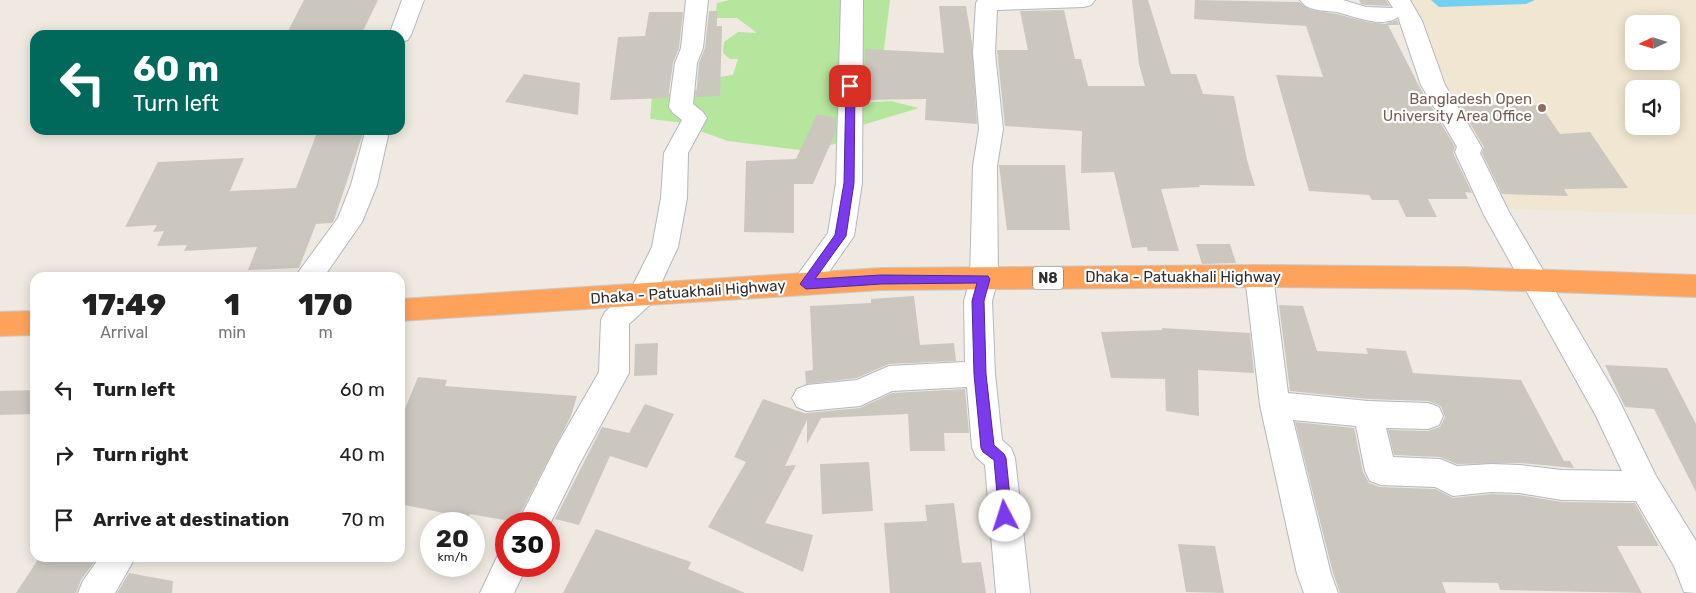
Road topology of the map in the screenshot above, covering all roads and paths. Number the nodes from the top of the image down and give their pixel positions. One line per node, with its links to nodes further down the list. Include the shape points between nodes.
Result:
1 (413, 0): 7 (street)
2 (697, 0): 15 (street, via 681,107 695,118 676,153 674,198 665,247)
3 (852, 0): 13 (street, via 849,183 840,236)
4 (1084, 0): 11 (street, via 987,3 984,53 991,129 985,166)
5 (1311, 0): 6 (street, via 1365,14)
6 (1394, 7): 12 (street, via 1411,21 1433,85 1470,148 1467,152 1497,215)
7 (402, 30)
8 (376, 135): 9 (street, via 364,185 349,222)
9 (312, 272)
10 (1260, 276): 11 (highway, Dhaka - Patuakhali Highway / N8); 12 (highway, Dhaka - Patuakhali Highway / N8); 21 (street)
11 (984, 279): 13 (highway, Dhaka - Patuakhali Highway / N8, via 881,279); 19 (street, via 978,301)
12 (1534, 281): 14 (highway, Dhaka - Patuakhali Highway / N8); 24 (street, via 1607,407)
13 (806, 284): 15 (highway, Dhaka - Patuakhali Highway / N8)
14 (1696, 286)
15 (642, 295): 16 (highway, Dhaka - Patuakhali Highway / N8); 25 (street, via 615,320 614,372)
16 (405, 310)
17 (30, 323): 18 (highway)
18 (0, 324)
19 (980, 374): 20 (street, via 889,379 860,392); 31 (street, via 988,448 1000,458)
20 (807, 398)
21 (1275, 404): 22 (street); 32 (street)
22 (1368, 414): 23 (street); 24 (street, via 1381,471 1440,473 1453,480 1491,478 1562,486)
23 (1428, 416)
24 (1645, 486): 28 (street, via 1687,557)
25 (539, 512)
26 (115, 562): 29 (street)
27 (505, 577): 30 (street)
28 (1696, 580)
29 (95, 593)
30 (497, 593)
31 (1013, 593)
32 (1321, 593)

